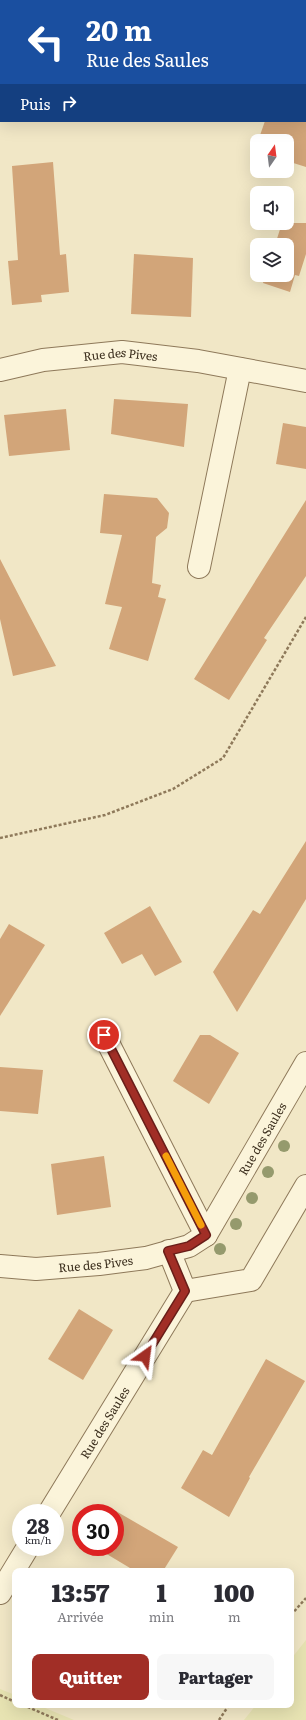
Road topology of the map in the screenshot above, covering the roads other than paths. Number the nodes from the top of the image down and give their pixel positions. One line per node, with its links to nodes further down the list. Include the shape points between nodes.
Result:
1 (240, 369): 2 (street, Rue des Pives, via 122,352 43,360); 3 (street, Rue des Pives); 4 (street)
2 (0, 370)
3 (306, 381)
4 (199, 567)
5 (104, 1035): 8 (street)
6 (306, 1063): 8 (street, Rue des Saules)
7 (306, 1186): 10 (street, via 251,1280)
8 (188, 1244): 9 (street, Rue des Pives, via 146,1258 99,1264 36,1269); 10 (street)
9 (0, 1266)
10 (185, 1291): 11 (street, Rue des Saules)
11 (55, 1504)
12 (23, 1556): 13 (street)
13 (15, 1568)
14 (12, 1573): 15 (street)
15 (0, 1593)

